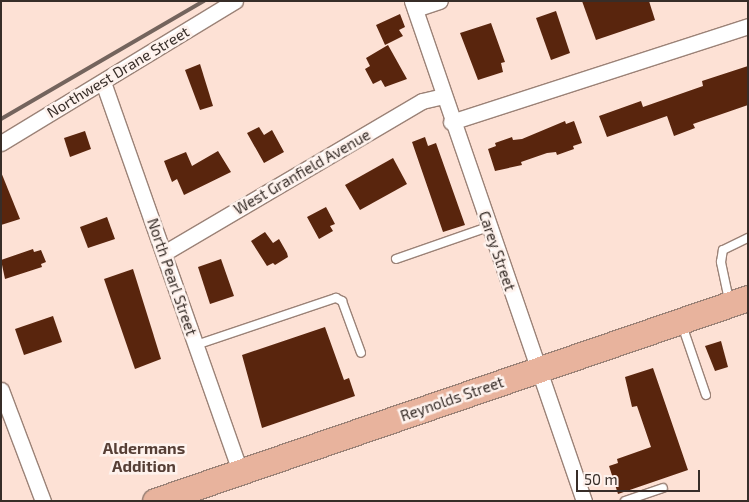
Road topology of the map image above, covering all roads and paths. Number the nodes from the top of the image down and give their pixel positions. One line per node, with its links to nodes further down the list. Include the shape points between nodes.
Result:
1 (235, 1): 5 (street, Northwest Drane Street)
2 (440, 1): 3 (street)
3 (413, 5): 6 (street, Carey Street)
4 (748, 26): 7 (street)
5 (103, 82): 8 (street, Northwest Drane Street); 11 (street, North Pearl Street)
6 (443, 96): 7 (street, Carey Street); 11 (street, West Granfield Avenue, via 422,101)
7 (451, 122): 9 (street, Carey Street)
8 (1, 143)
9 (488, 228): 12 (lane); 17 (street, Carey Street)
10 (748, 238): 13 (lane, via 724,250 721,262)
11 (164, 252): 15 (street, North Pearl Street)
12 (396, 259)
13 (739, 301): 14 (main road, Reynolds Street)
14 (680, 321): 17 (main road, Reynolds Street); 19 (lane)
15 (196, 345): 16 (lane, via 336,298 342,301); 20 (street, North Pearl Street)
16 (361, 352)
17 (539, 370): 20 (main road, Reynolds Street); 24 (street, Carey Street)
18 (1, 390): 22 (street)
19 (706, 395)
20 (240, 472): 23 (main road, Reynolds Street)
21 (663, 488): 25 (lane)
22 (43, 501)
23 (155, 501)
24 (584, 501)
25 (625, 501)

